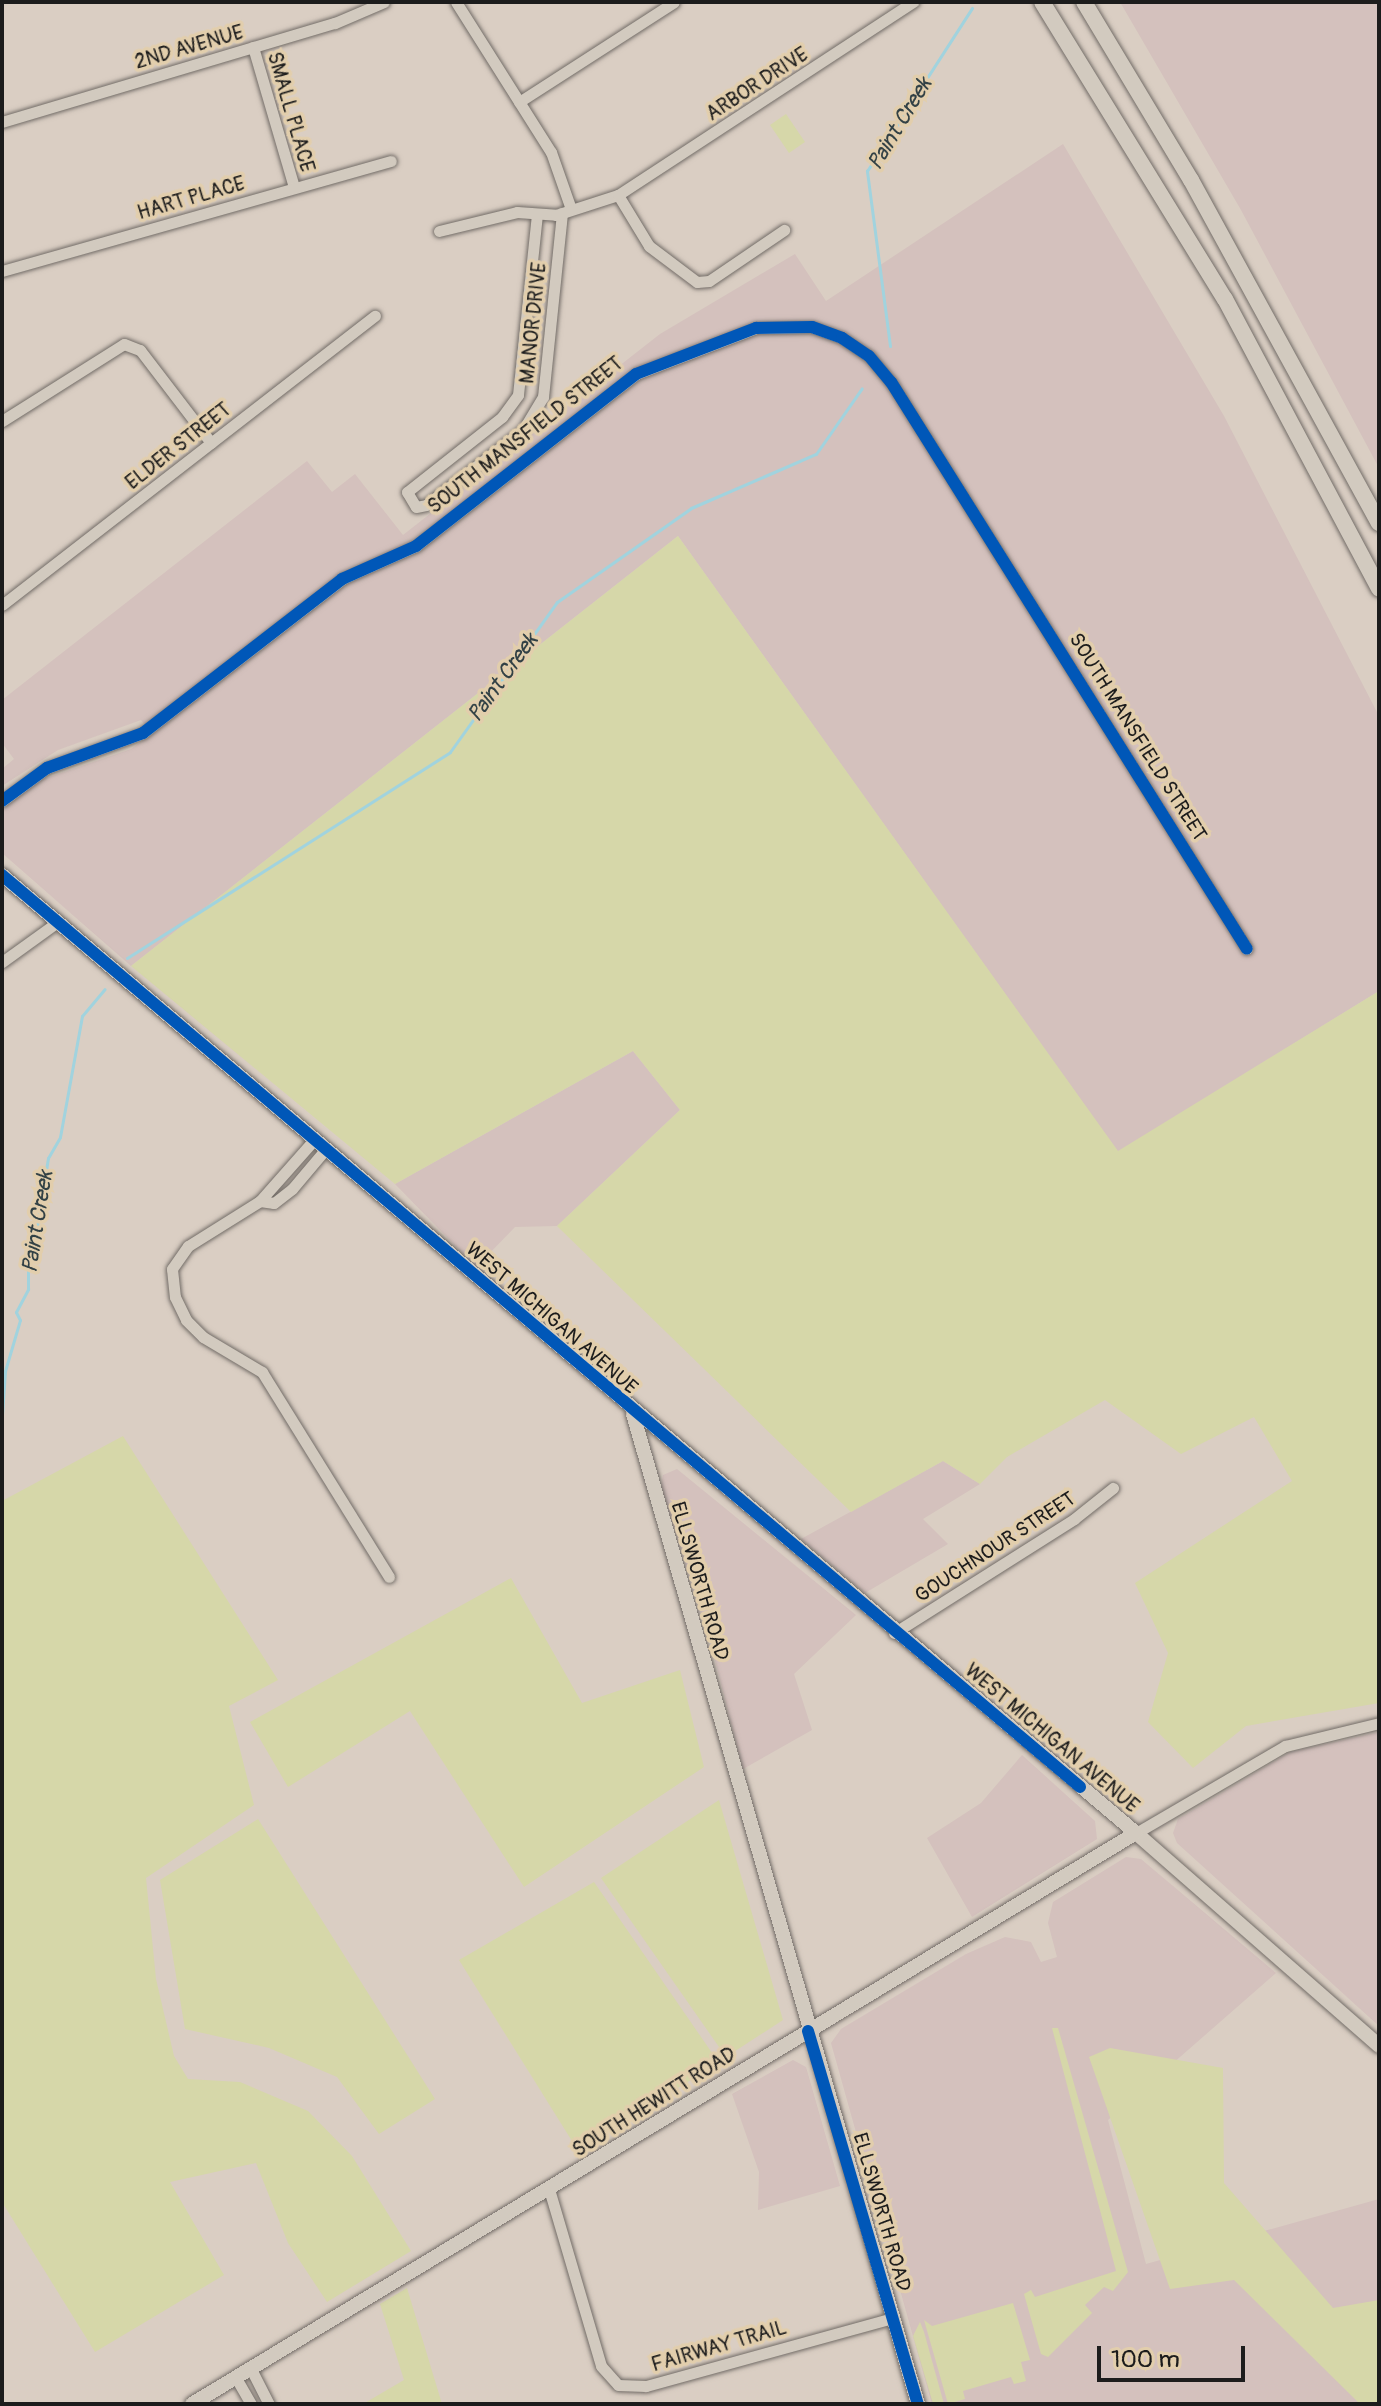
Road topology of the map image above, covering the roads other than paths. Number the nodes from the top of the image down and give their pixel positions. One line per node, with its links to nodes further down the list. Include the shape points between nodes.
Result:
1 (384, 2): 7 (street, 2ND AVENUE)
2 (456, 2): 8 (street, MANOR DRIVE)
3 (674, 2): 8 (street)
4 (913, 2): 12 (street, ARBOR DRIVE)
5 (1042, 2): 22 (highway, via 1225,299)
6 (1084, 2): 21 (highway, via 1191,180)
7 (253, 47): 9 (street, 2ND AVENUE); 11 (street, SMALL PLACE)
8 (519, 102): 13 (street, MANOR DRIVE, via 551,152)
9 (2, 122)
10 (391, 161): 11 (street, HART PLACE)
11 (294, 187): 17 (street, HART PLACE)
12 (618, 195): 13 (street, ARBOR DRIVE); 15 (street, via 649,246 697,282 709,281)
13 (566, 211): 14 (street, ARBOR DRIVE); 14 (street, MANOR DRIVE, via 543,397 523,430 426,505 416,507 407,492 502,417 518,395)
14 (537, 214): 16 (street, ARBOR DRIVE, via 517,212)
15 (784, 230)
16 (439, 231)
17 (2, 271)
18 (375, 316): 20 (street, ELDER STREET)
19 (2, 421): 20 (street, via 115,345 140,350)
20 (211, 443): 23 (street, ELDER STREET)
21 (1379, 523)
22 (1379, 589)
23 (2, 605)
24 (2, 801): 27 (street, SOUTH MANSFIELD STREET, via 47,768 143,733 342,579 416,546 636,374 756,328 812,327 869,356 891,382)
25 (2, 875): 26 (main road, WEST MICHIGAN AVENUE)
26 (56, 923): 28 (street); 29 (main road, WEST MICHIGAN AVENUE)
27 (1247, 949)
28 (2, 962)
29 (319, 1145): 30 (main road, WEST MICHIGAN AVENUE); 32 (street, via 260,1201 188,1246 172,1269 175,1297 186,1320 203,1337 262,1372)
30 (633, 1414): 33 (main road, WEST MICHIGAN AVENUE); 36 (main road, ELLSWORTH ROAD)
31 (1113, 1488): 33 (street, GOUCHNOUR STREET, via 1074,1519)
32 (389, 1577)
33 (894, 1633): 35 (main road, WEST MICHIGAN AVENUE)
34 (1379, 1723): 35 (street, via 1285,1746)
35 (1136, 1833): 36 (main road, SOUTH HEWITT ROAD); 37 (main road, WEST MICHIGAN AVENUE)
36 (808, 2031): 38 (main road, SOUTH HEWITT ROAD); 39 (main road, ELLSWORTH ROAD)
37 (1379, 2046)
38 (549, 2189): 39 (street, FAIRWAY TRAIL, via 601,2366 618,2385 646,2386); 40 (main road, SOUTH HEWITT ROAD)
39 (893, 2318): 45 (main road, ELLSWORTH ROAD)
40 (251, 2369): 41 (main road, SOUTH HEWITT ROAD); 44 (street)
41 (236, 2378): 42 (main road, SOUTH HEWITT ROAD); 43 (street)
42 (192, 2404)
43 (251, 2404)
44 (269, 2404)
45 (918, 2404)

